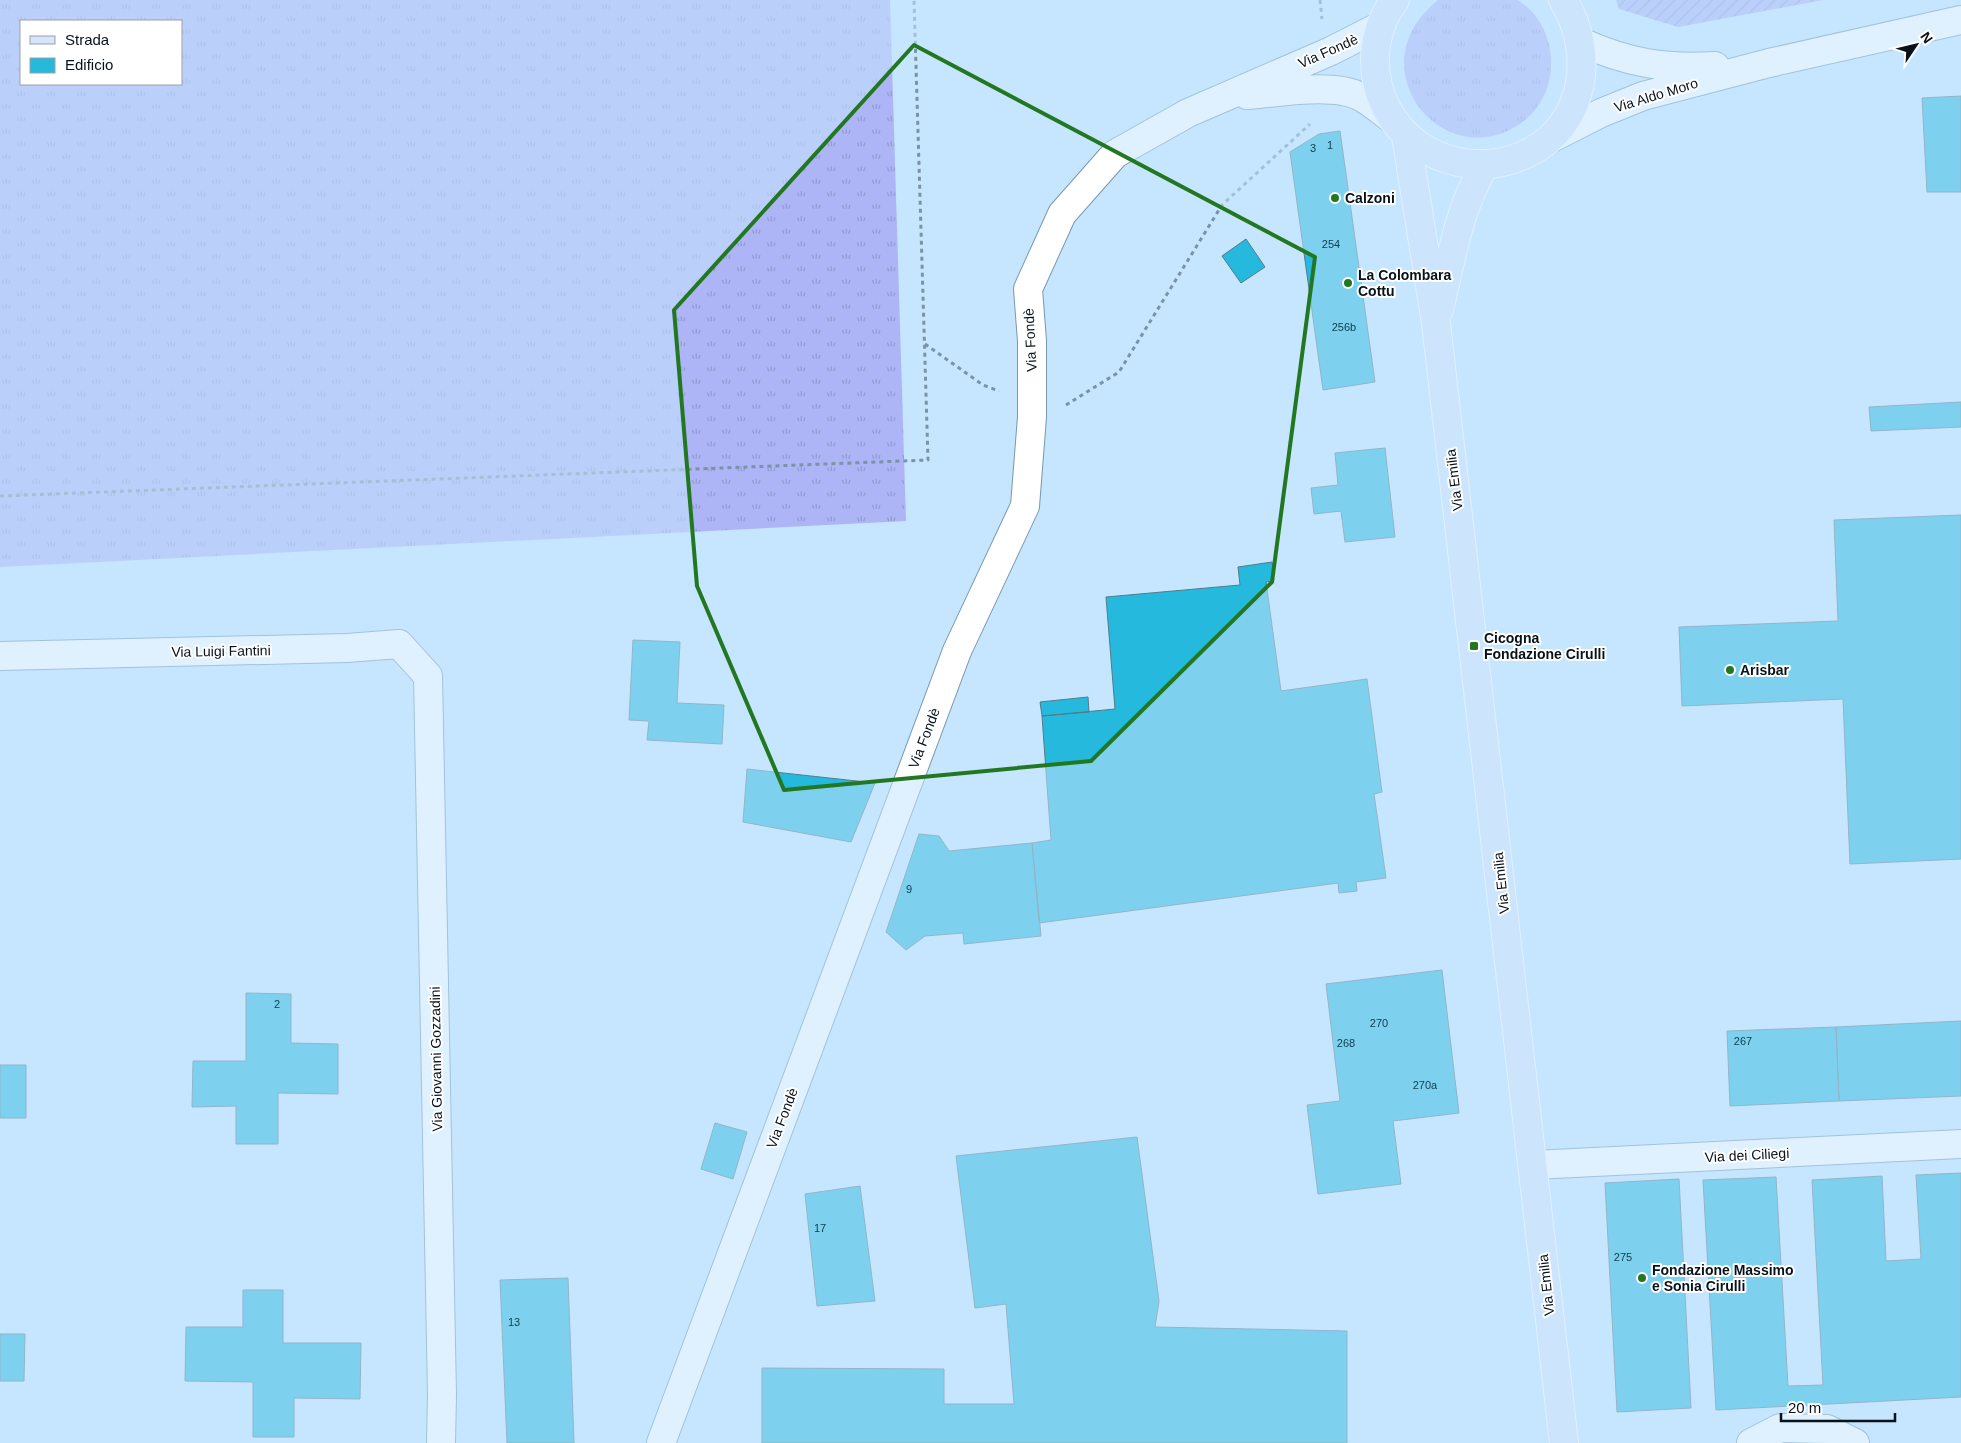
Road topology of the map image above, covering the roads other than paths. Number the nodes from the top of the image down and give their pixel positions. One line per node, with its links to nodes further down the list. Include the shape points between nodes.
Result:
1 (1563, 0): 4 (main road, Via Emilia, via 1573,16)
2 (1388, 9): 6 (street, Via Fondè, via 1331,51); 7 (main road, Via Emilia, via 1375,50 1376,74 1381,98)
3 (1961, 20): 5 (street, Via Aldo Moro)
4 (1581, 42): 5 (street, Via Aldo Moro, via 1612,56 1648,65 1684,68); 8 (main road, Via Emilia, via 1583,69 1577,95 1566,120)
5 (1769, 63): 8 (street, Via Aldo Moro, via 1643,96 1600,113)
6 (1220, 98): 7 (street, Via Fondè, via 1302,90 1345,92 1360,97); 16 (street, Via Fondè, via 1115,154 1062,214 1028,289 1032,399 1025,506 957,651)
7 (1399, 127): 9 (main road, Via Emilia, via 1423,150 1443,159); 10 (main road, Via Emilia)
8 (1548, 140): 9 (main road, Via Emilia, via 1509,161)
9 (1485, 165): 10 (main road, Via Emilia, via 1464,206)
10 (1436, 323): 14 (main road, Via Emilia)
11 (0, 656): 12 (street, Via Luigi Fantini, via 399,644)
12 (428, 676): 15 (street, Via Giovanni Gozzadini)
13 (1961, 1144): 14 (street, Via dei Ciliegi)
14 (1533, 1165): 17 (main road, Via Emilia)
15 (441, 1443)
16 (660, 1443)
17 (1564, 1443)
18 (1751, 1443): 19 (street, via 1780,1428 1828,1429)
19 (1855, 1443)

